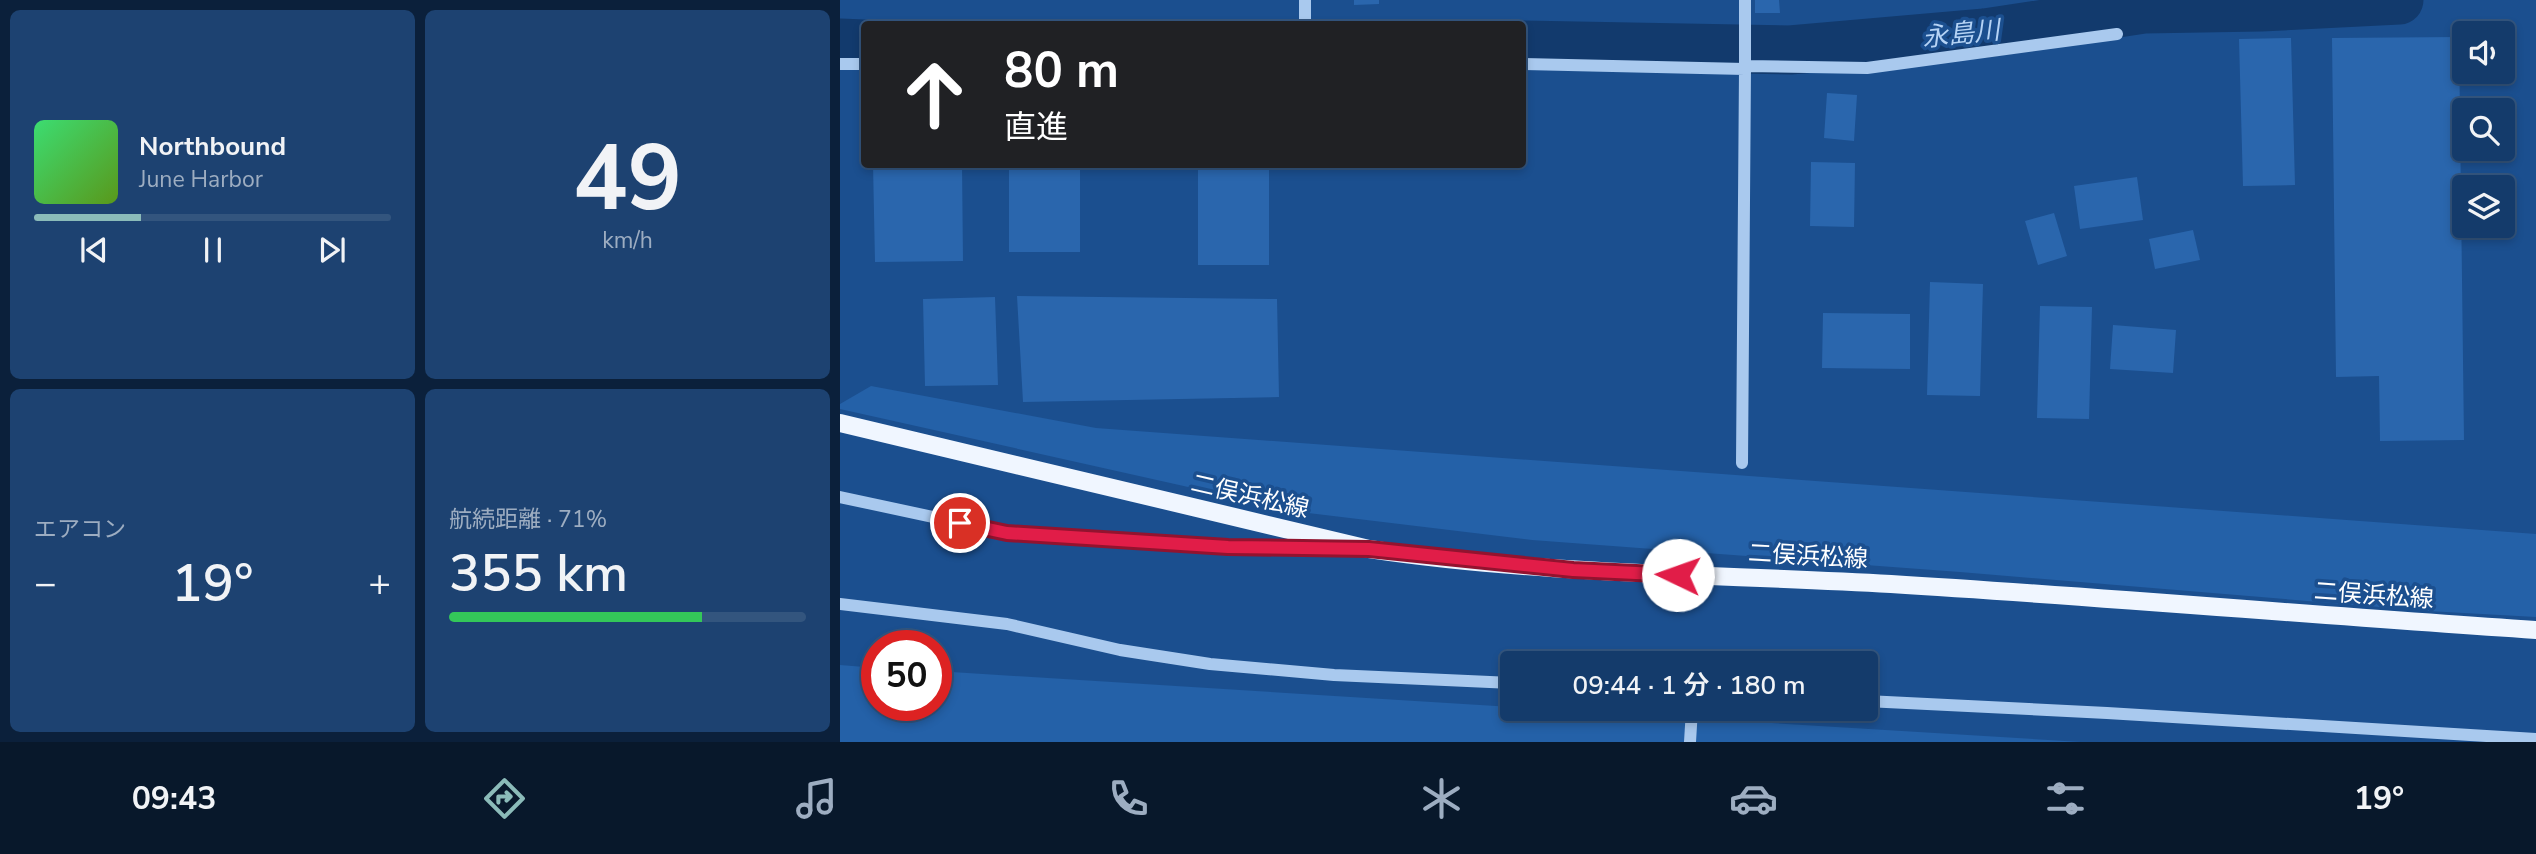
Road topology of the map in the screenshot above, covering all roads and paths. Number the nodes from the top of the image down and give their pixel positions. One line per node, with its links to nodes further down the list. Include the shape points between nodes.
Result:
1 (1305, 0): 3 (street)
2 (1745, 0): 8 (street)
3 (1305, 21)
4 (2117, 34): 8 (street, via 1867,68)
5 (840, 64): 6 (street)
6 (861, 64)
7 (1526, 64): 8 (street)
8 (1745, 67): 10 (street)
9 (840, 423): 12 (main road, 二俣浜松線)
10 (1742, 463)
11 (840, 497): 12 (street, via 1007,533 1228,547)
12 (1369, 549): 14 (main road, 二俣浜松線, via 1573,570 1890,584)
13 (840, 604): 15 (street, via 1007,624 1120,650 1210,664)
14 (2536, 630)
15 (1500, 682)
16 (1878, 702): 18 (street)
17 (1691, 721): 19 (street)
18 (2536, 739)
19 (1690, 742)

